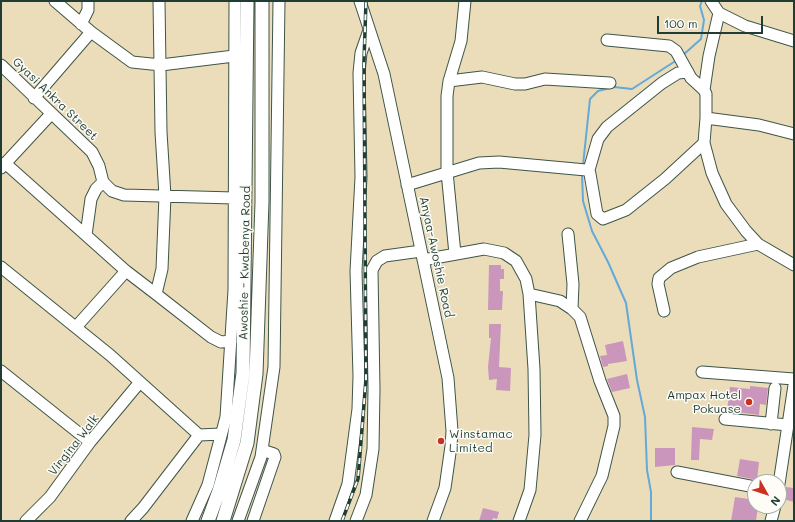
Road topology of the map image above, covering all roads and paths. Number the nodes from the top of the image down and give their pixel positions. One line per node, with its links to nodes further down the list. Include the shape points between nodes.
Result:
1 (55, 1): 12 (street)
2 (88, 1): 12 (street, via 88,10)
3 (159, 1): 20 (street)
4 (235, 1): 17 (street)
5 (247, 1): 35 (main road, Awoshie - Kwabenya Road)
6 (262, 1): 36 (main road, Awoshie - Kwabenya Road)
7 (279, 1): 63 (street, via 274,367)
8 (360, 1): 13 (street, Anyaa-Awoshie Road)
9 (465, 1): 21 (street, via 460,48)
10 (711, 1): 11 (street)
11 (719, 13): 16 (street, via 745,26); 23 (street)
12 (81, 24): 14 (street)
13 (369, 30): 33 (street, Anyaa-Awoshie Road, via 384,74); 74 (street, via 360,53 358,73 361,177 356,271 358,409 348,484)
14 (91, 32): 20 (street, via 132,62); 24 (street)
15 (607, 40): 18 (street, via 669,46 676,51)
16 (794, 41)
17 (234, 56): 20 (street); 35 (street)
18 (683, 64): 23 (street); 30 (street, via 678,73 662,82 606,127)
19 (1, 65): 24 (street, Gyasi Ankra Street)
20 (161, 65): 34 (street, via 160,132)
21 (449, 81): 22 (street, via 482,77 515,84 545,79); 31 (street)
22 (610, 83)
23 (704, 90): 26 (street)
24 (34, 98): 25 (street, Gyasi Ankra Street)
25 (51, 114): 29 (street); 32 (street, Gyasi Ankra Street, via 92,152)
26 (706, 118): 27 (street, via 758,125); 28 (street)
27 (794, 134)
28 (704, 143): 30 (street, via 626,210 603,219 597,214); 39 (street, via 712,172 726,204)
29 (3, 165): 38 (street)
30 (584, 170): 31 (street, via 494,162)
31 (447, 172): 33 (street); 40 (street)
32 (103, 182): 34 (street, via 112,191 124,195); 38 (street, via 90,199)
33 (407, 185): 41 (street, Anyaa-Awoshie Road)
34 (165, 196): 35 (street); 45 (street, via 162,269)
35 (240, 199): 36 (main road, via 251,206 258,206); 50 (street); 70 (main road, Awoshie - Kwabenya Road, via 244,351 240,406 229,462)
36 (262, 202): 71 (main road, Awoshie - Kwabenya Road, via 253,408 241,465)
37 (568, 234): 47 (street, via 573,284)
38 (86, 235): 44 (street)
39 (758, 244): 42 (street); 48 (street, via 698,257 671,268 659,278 658,284)
40 (455, 254): 41 (street); 46 (street, via 484,249 504,253 516,261 524,272)
41 (422, 256): 75 (street, via 386,256 377,261 372,270 373,449 366,495); 76 (street, Anyaa-Awoshie Road, via 448,378 452,432 444,488)
42 (794, 266)
43 (1, 267): 49 (street)
44 (126, 271): 45 (street); 49 (street)
45 (156, 294): 50 (street, via 211,337 220,342)
46 (529, 294): 47 (street, via 560,301); 77 (street, via 535,435 530,490)
47 (572, 308): 78 (street, via 583,324 600,381 614,416 602,476)
48 (664, 311)
49 (76, 327): 54 (street)
50 (231, 341): 61 (street, via 226,417)
51 (1, 371): 62 (street)
52 (702, 372): 53 (street)
53 (794, 379)
54 (140, 382): 60 (street); 62 (street, Virgina Walk)
55 (794, 385): 59 (street)
56 (775, 388): 58 (street)
57 (725, 419): 58 (street)
58 (772, 424): 59 (street)
59 (788, 425): 65 (street)
60 (199, 434): 61 (street); 68 (street)
61 (221, 434): 69 (street, via 208,485)
62 (90, 442): 67 (street, Virgina Walk, via 50,497)
63 (262, 450): 72 (street); 73 (street, via 274,454 275,457)
64 (677, 472): 66 (street)
65 (781, 474)
66 (747, 485)
67 (26, 521)
68 (131, 521)
69 (192, 521)
70 (208, 521)
71 (223, 521)
72 (238, 521)
73 (253, 521)
74 (335, 521)
75 (356, 521)
76 (433, 521)
77 (519, 521)
78 (580, 521)

